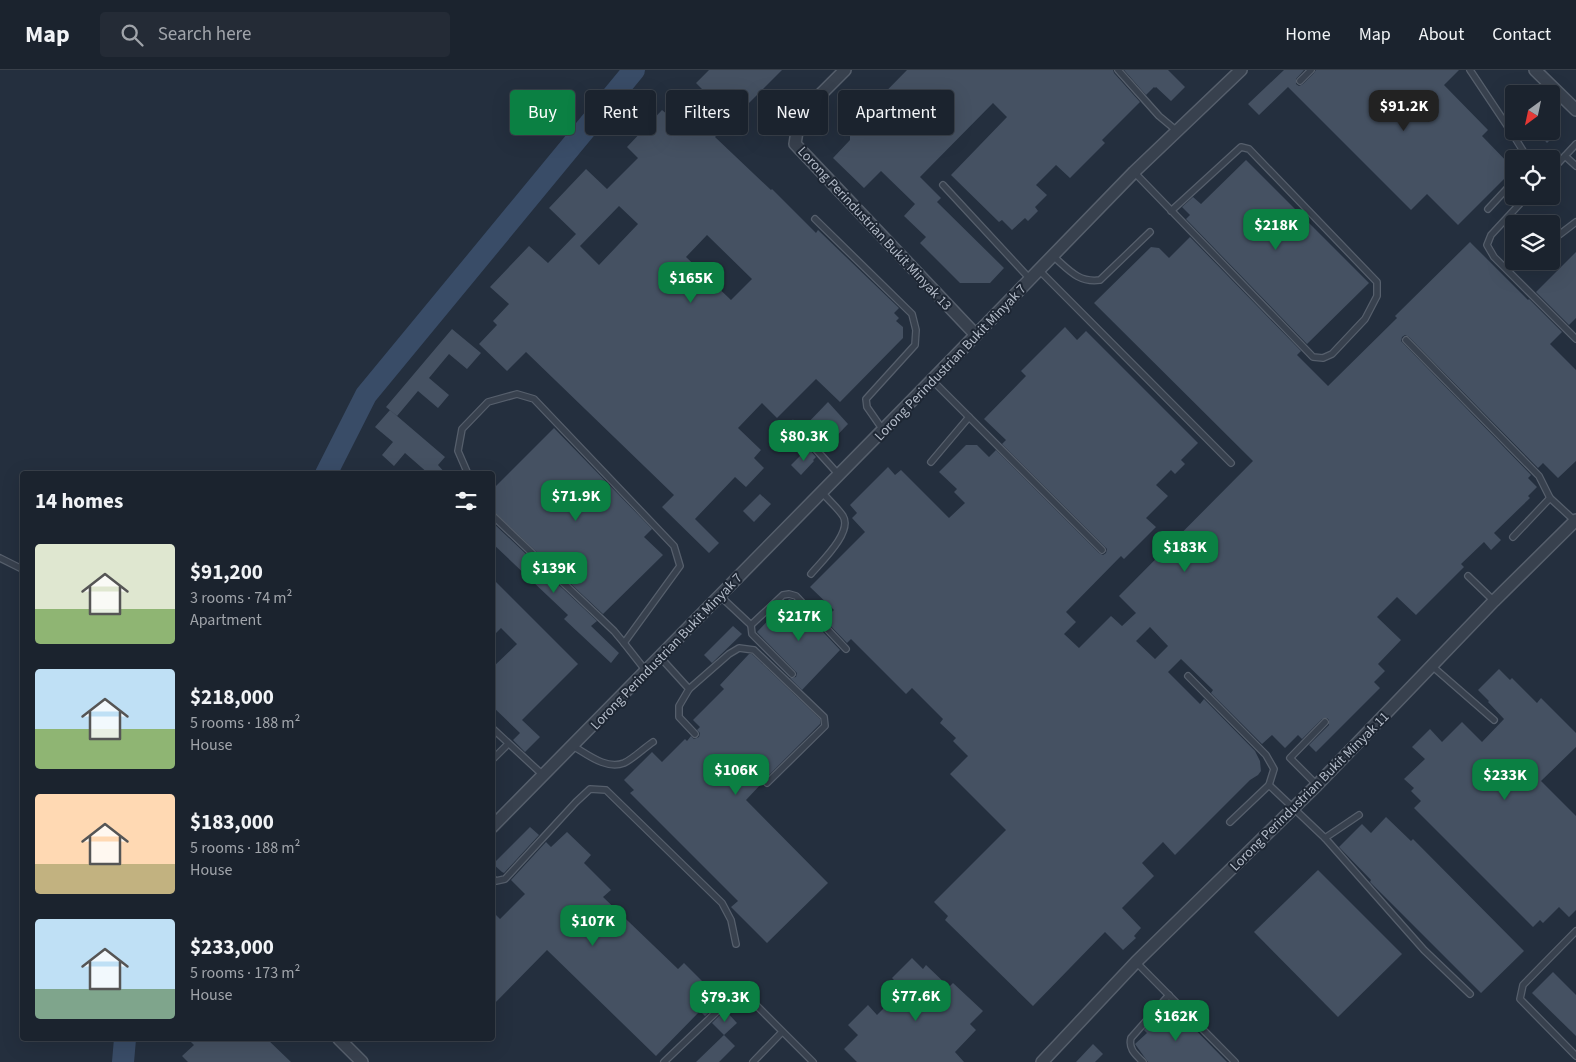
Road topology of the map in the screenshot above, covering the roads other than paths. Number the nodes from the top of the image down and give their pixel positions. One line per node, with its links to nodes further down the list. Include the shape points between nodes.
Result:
1 (845, 70): 28 (street, Lorong Perindustrian Bukit Minyak 13, via 808,107 798,125 795,144)
2 (1118, 70): 9 (lane)
3 (1241, 70): 9 (street, Lorong Perindustrian Bukit Minyak 7)
4 (1311, 70): 7 (lane)
5 (1470, 70): 11 (lane)
6 (1535, 70): 8 (street)
7 (1300, 81)
8 (1576, 110)
9 (1176, 131): 15 (street, Lorong Perindustrian Bukit Minyak 7)
10 (1576, 144): 12 (lane)
11 (1523, 150)
12 (1565, 156): 13 (lane); 14 (lane)
13 (1560, 161)
14 (1576, 166)
15 (1134, 172): 20 (lane); 25 (street, Lorong Perindustrian Bukit Minyak 7)
16 (943, 185): 27 (lane)
17 (1505, 191): 19 (lane)
18 (1518, 205): 29 (lane, via 1491,234 1487,245 1494,257)
19 (1488, 209)
20 (1171, 211): 20 (lane, via 1240,147 1248,149 1377,282 1377,296 1365,319 1332,354 1323,358 1313,357)
21 (815, 219): 34 (lane, via 912,314 916,330 914,345 866,399 867,408)
22 (1576, 222): 24 (lane)
23 (1150, 232): 25 (lane, via 1100,280 1078,277)
24 (1560, 233)
25 (1053, 256): 26 (street, Lorong Perindustrian Bukit Minyak 7)
26 (1039, 270): 27 (street, Lorong Perindustrian Bukit Minyak 7); 36 (lane)
27 (1030, 279): 28 (street, Lorong Perindustrian Bukit Minyak 7)
28 (976, 335): 31 (street, Lorong Perindustrian Bukit Minyak 7)
29 (1576, 338)
30 (1406, 340): 40 (lane, via 1539,476)
31 (932, 380): 32 (lane); 34 (street, Lorong Perindustrian Bukit Minyak 7)
32 (969, 417): 35 (lane); 44 (lane)
33 (793, 424): 38 (lane)
34 (883, 430): 38 (street, Lorong Perindustrian Bukit Minyak 7)
35 (931, 462)
36 (1231, 463)
37 (467, 471): 52 (lane, via 458,451 462,429 488,402 517,394 534,399 674,546 680,566)
38 (839, 475): 39 (street, Lorong Perindustrian Bukit Minyak 7)
39 (822, 492): 47 (lane, via 844,517 845,526 842,536); 49 (street, Lorong Perindustrian Bukit Minyak 7)
40 (1550, 498): 42 (lane); 43 (lane)
41 (495, 518): 52 (lane)
42 (1576, 520): 50 (street, Lorong Perindustrian Bukit Minyak 11)
43 (1513, 537)
44 (1102, 550)
45 (0, 558): 46 (lane)
46 (20, 568)
47 (811, 574)
48 (1468, 576): 50 (lane)
49 (720, 596): 51 (lane); 54 (street, Lorong Perindustrian Bukit Minyak 7)
50 (1494, 601): 55 (street, Lorong Perindustrian Bukit Minyak 11)
51 (751, 625): 53 (lane, via 783,595 789,594 796,596); 57 (lane, via 752,634)
52 (624, 643): 56 (lane)
53 (846, 649)
54 (660, 657): 56 (street, Lorong Perindustrian Bukit Minyak 7); 59 (lane)
55 (1432, 666): 60 (lane); 71 (street, Lorong Perindustrian Bukit Minyak 11)
56 (646, 671): 66 (street, Lorong Perindustrian Bukit Minyak 7)
57 (792, 674)
58 (1188, 676): 70 (lane, via 1266,755 1274,768)
59 (689, 689): 63 (lane, via 679,706 679,717); 69 (lane, via 729,654 739,648 754,650 824,717 825,726)
60 (1494, 720)
61 (1325, 722): 71 (lane, via 1290,758)
62 (495, 731): 65 (lane)
63 (695, 734)
64 (653, 742): 66 (lane, via 623,763 609,765)
65 (508, 744): 67 (lane); 68 (lane)
66 (573, 746): 68 (street, Lorong Perindustrian Bukit Minyak 7)
67 (495, 757)
68 (544, 776): 75 (street, Lorong Perindustrian Bukit Minyak 7)
69 (766, 783)
70 (1269, 785): 72 (lane); 74 (lane)
71 (1317, 785): 72 (street, Lorong Perindustrian Bukit Minyak 11)
72 (1294, 808): 76 (lane); 80 (street, Lorong Perindustrian Bukit Minyak 11)
73 (1359, 815): 76 (lane)
74 (1230, 822)
75 (495, 824)
76 (1325, 838): 81 (lane, via 1424,950)
77 (495, 880): 79 (lane, via 505,879 590,790 606,790 722,903 731,920)
78 (1576, 931): 85 (lane, via 1523,985 1520,999)
79 (736, 944)
80 (1136, 962): 82 (lane); 90 (street, Lorong Perindustrian Bukit Minyak 11)
81 (1470, 994)
82 (1169, 995): 91 (lane, via 1131,1038 1132,1051); 92 (lane)
83 (782, 1032): 87 (lane, via 748,997 739,994); 88 (lane); 89 (lane)
84 (341, 1041): 86 (street)
85 (1576, 1056)
86 (362, 1062)
87 (664, 1062)
88 (753, 1062)
89 (812, 1062)
90 (1042, 1062)
91 (1144, 1062)
92 (1235, 1062)

